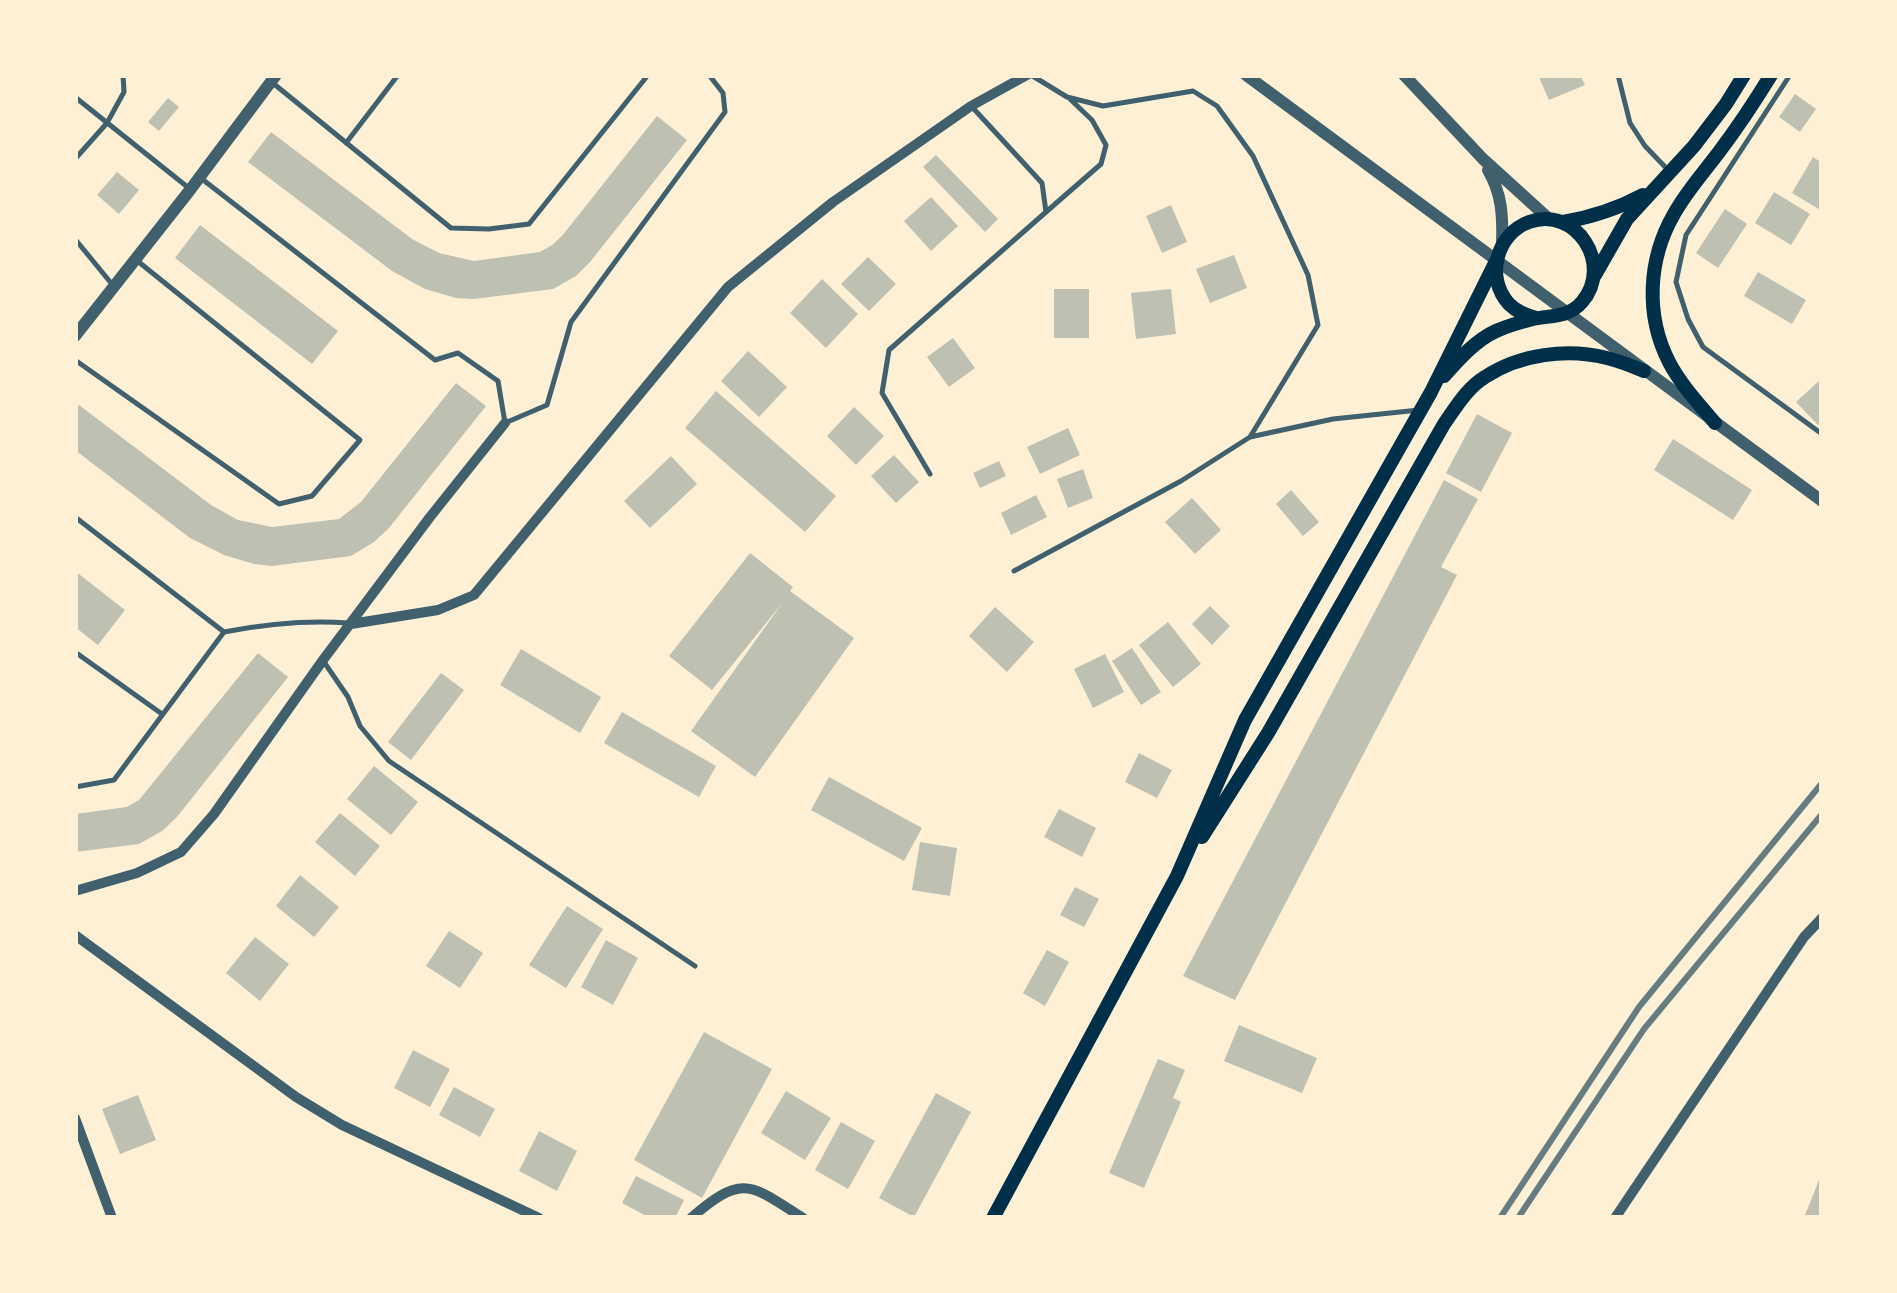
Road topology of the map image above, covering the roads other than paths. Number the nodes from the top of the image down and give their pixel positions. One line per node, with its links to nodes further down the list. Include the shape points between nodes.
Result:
1 (122, 75): 16 (lane, via 124,92)
2 (398, 75): 17 (lane)
3 (648, 75): 17 (lane, via 529,224 451,228)
4 (710, 75): 37 (lane, via 726,112 572,322 547,406)
5 (1029, 75): 14 (lane); 15 (street)
6 (1246, 75): 34 (street)
7 (1404, 75): 18 (street)
8 (1618, 75): 20 (lane, via 1630,123)
9 (1744, 75): 20 (main road)
10 (1771, 75): 38 (main road, via 1674,212 1652,277 1668,361)
11 (1790, 75): 39 (lane, via 1686,235 1676,282 1703,347)
12 (273, 78): 17 (lane); 21 (street)
13 (75, 97): 16 (lane)
14 (1068, 98): 23 (lane, via 1106,145 1101,164); 40 (lane, via 1103,106 1193,91 1217,106 1252,156 1308,275 1318,325)
15 (971, 106): 23 (lane, via 1042,183); 45 (street, via 833,202 728,287 474,595 438,610)
16 (107, 123): 19 (lane); 21 (lane)
17 (346, 143)
18 (1482, 159): 24 (street); 26 (street, via 1498,188)
19 (75, 160)
20 (1670, 172): 22 (main road)
21 (195, 184): 27 (street); 37 (lane, via 435,360 458,353 498,381)
22 (1652, 190): 24 (main road, via 1593,217); 29 (main road)
23 (1046, 212): 41 (lane, via 890,350 882,393)
24 (1556, 221): 26 (main road, via 1530,221); 29 (main road, via 1582,235)
25 (75, 239): 30 (lane)
26 (1502, 244): 28 (main road)
27 (134, 259): 30 (street); 33 (lane, via 360,440 312,496 279,504)
28 (1496, 261): 31 (main road, via 1509,304); 35 (main road)
29 (1595, 276): 31 (main road, via 1568,314)
30 (113, 286): 32 (street)
31 (1536, 318): 35 (main road, via 1494,332)
32 (75, 336)
33 (75, 360)
34 (1644, 370): 38 (street); 51 (main road, via 1604,358 1540,355 1484,378 1460,400 1268,733)
35 (1431, 392): 36 (main road)
36 (1421, 410): 40 (lane); 51 (main road, via 1245,720)
37 (505, 423): 45 (street)
38 (1715, 423): 42 (street)
39 (1822, 434)
40 (1250, 437): 44 (lane)
41 (930, 474)
42 (1822, 501)
43 (75, 517): 46 (lane)
44 (1014, 571)
45 (351, 624): 46 (lane, via 311,620); 48 (street)
46 (224, 632): 49 (lane)
47 (75, 652): 49 (lane)
48 (323, 660): 52 (street, via 181,852); 55 (lane, via 389,762)
49 (163, 715): 50 (lane, via 114,780)
50 (75, 787)
51 (1177, 876): 61 (main road)
52 (75, 891)
53 (1822, 918): 62 (street)
54 (75, 935): 58 (street, via 296,1097)
55 (695, 966)
56 (75, 1118): 57 (street)
57 (112, 1218)
58 (538, 1218)
59 (691, 1218): 60 (street, via 737,1187 763,1193)
60 (803, 1218)
61 (993, 1218)
62 (1614, 1218)

